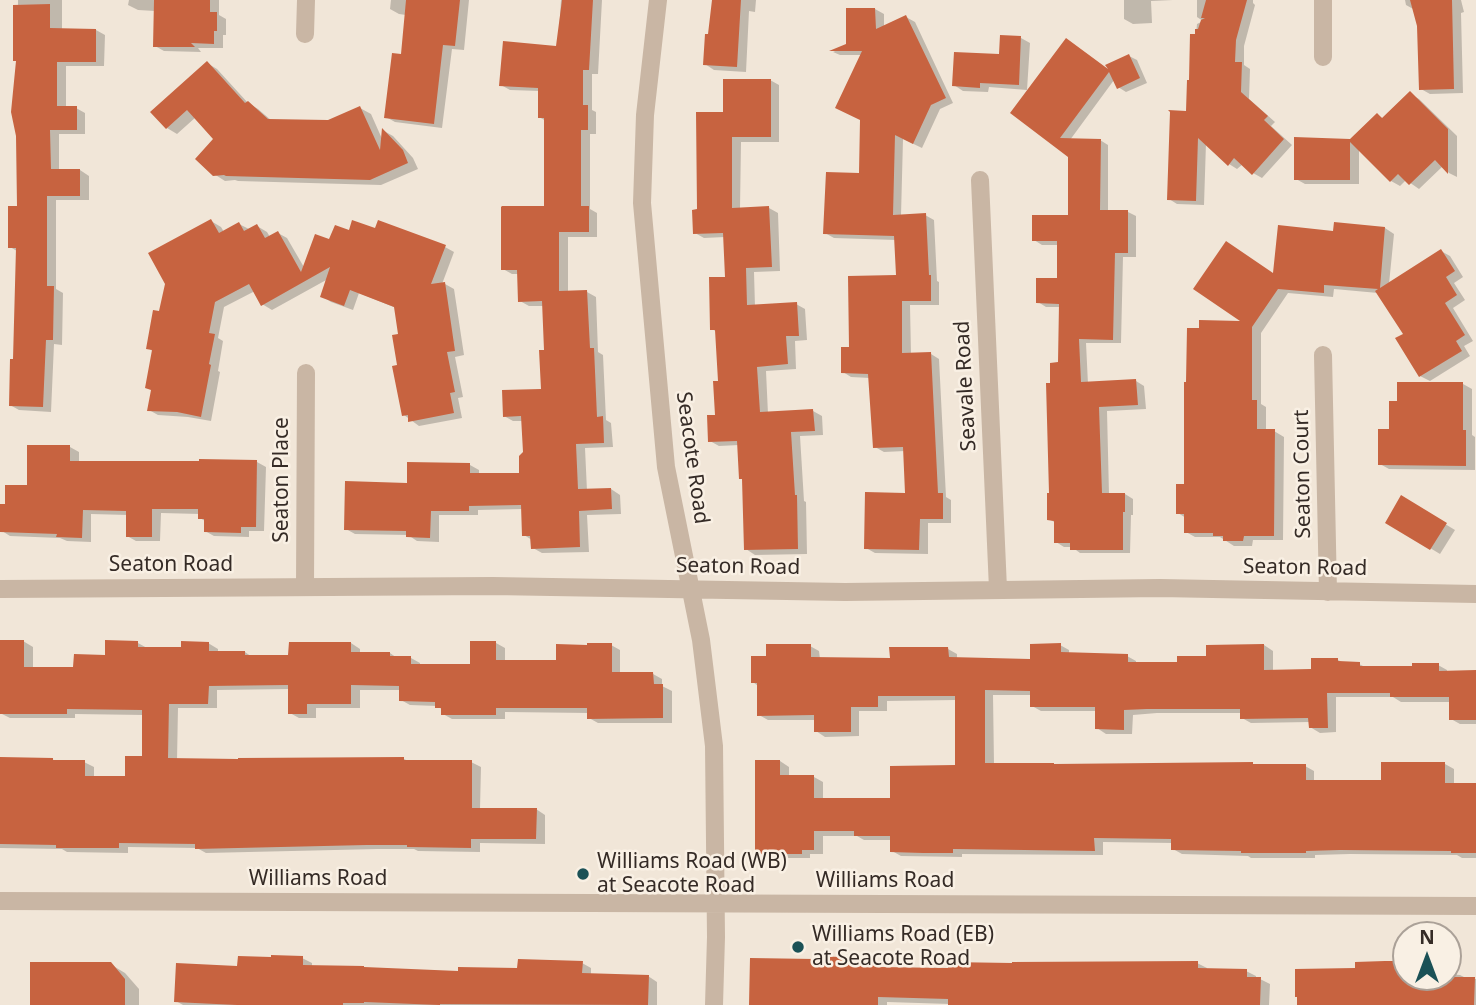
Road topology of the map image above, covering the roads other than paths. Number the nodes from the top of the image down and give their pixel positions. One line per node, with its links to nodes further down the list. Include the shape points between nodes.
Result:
1 (306, 0): 4 (street)
2 (658, 0): 12 (street, Seacote Road, via 645,115 642,203 666,467)
3 (1323, 0): 5 (street)
4 (305, 34)
5 (1323, 57)
6 (980, 180): 11 (street, Seavale Road)
7 (1323, 355): 13 (street, Seaton Court)
8 (306, 373): 9 (street, Seaton Place)
9 (305, 587): 10 (street, Seaton Road); 12 (street, Seaton Road)
10 (0, 589)
11 (998, 589): 12 (street, Seaton Road); 13 (street, Seaton Road)
12 (690, 590): 16 (street, Seacote Road, via 714,746)
13 (1328, 592): 14 (street, Seaton Road)
14 (1476, 594)
15 (0, 901): 16 (street, Williams Road)
16 (715, 903): 17 (street, Williams Road); 18 (street, Seacote Road)
17 (1476, 906)
18 (715, 1005)

